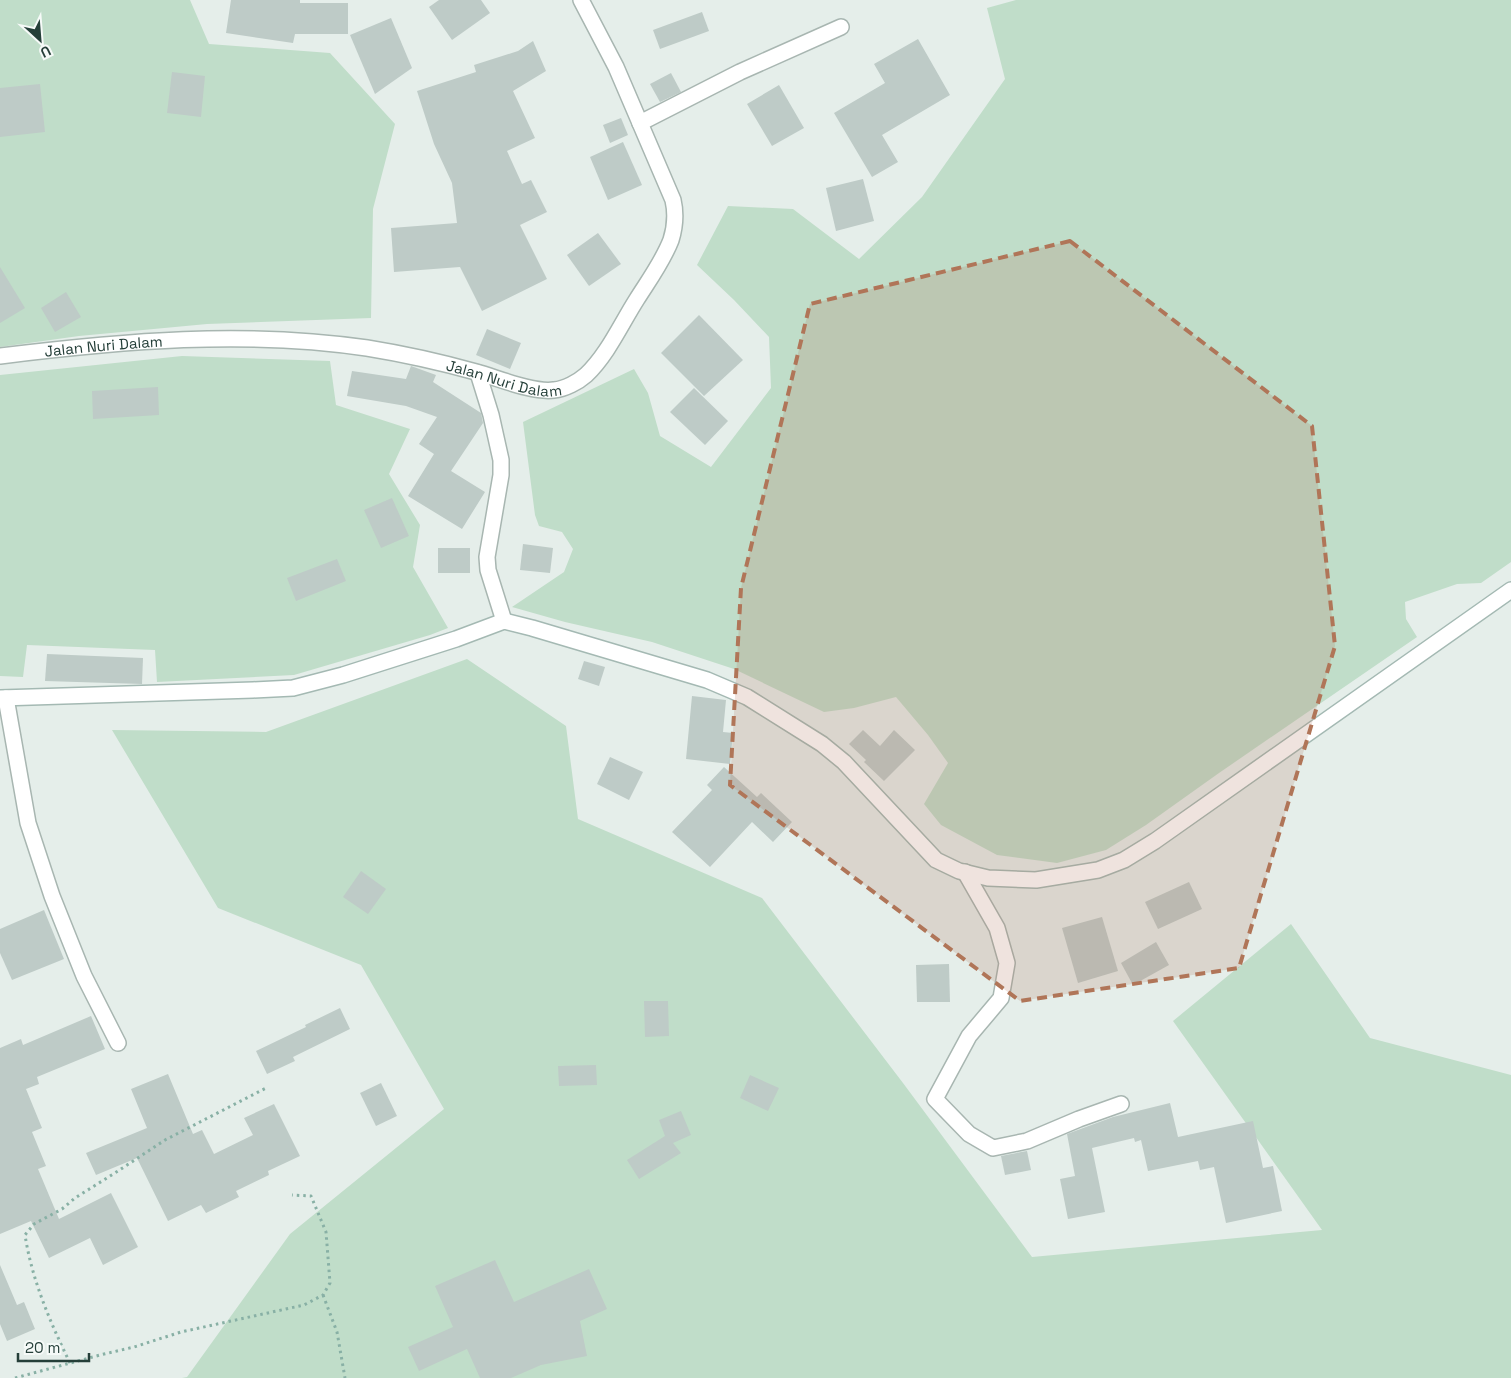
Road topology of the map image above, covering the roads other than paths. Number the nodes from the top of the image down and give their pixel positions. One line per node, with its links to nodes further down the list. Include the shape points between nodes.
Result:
1 (581, 0): 3 (street, Jalan Nuri Dalam, via 616,67)
2 (841, 27): 3 (street, via 740,72)
3 (640, 123): 5 (street, Jalan Nuri Dalam, via 673,200 675,223 664,254 599,362 584,377 554,390 533,389)
4 (0, 356): 5 (street, Jalan Nuri Dalam, via 187,338 310,341 426,358)
5 (478, 372): 7 (street, via 501,460 487,557)
6 (1511, 590): 9 (street, via 1155,842 1124,860 1098,870 1036,880 988,878)
7 (504, 621): 8 (street, via 343,676 293,688); 9 (street, via 707,680 747,697 822,744 844,762 936,860)
8 (3, 698): 10 (street, via 28,823 52,896 84,976)
9 (965, 872): 11 (street, via 997,928 1007,963 1001,998 969,1036 935,1099 969,1134 993,1148 1027,1142)
10 (118, 1043)
11 (1121, 1104)

